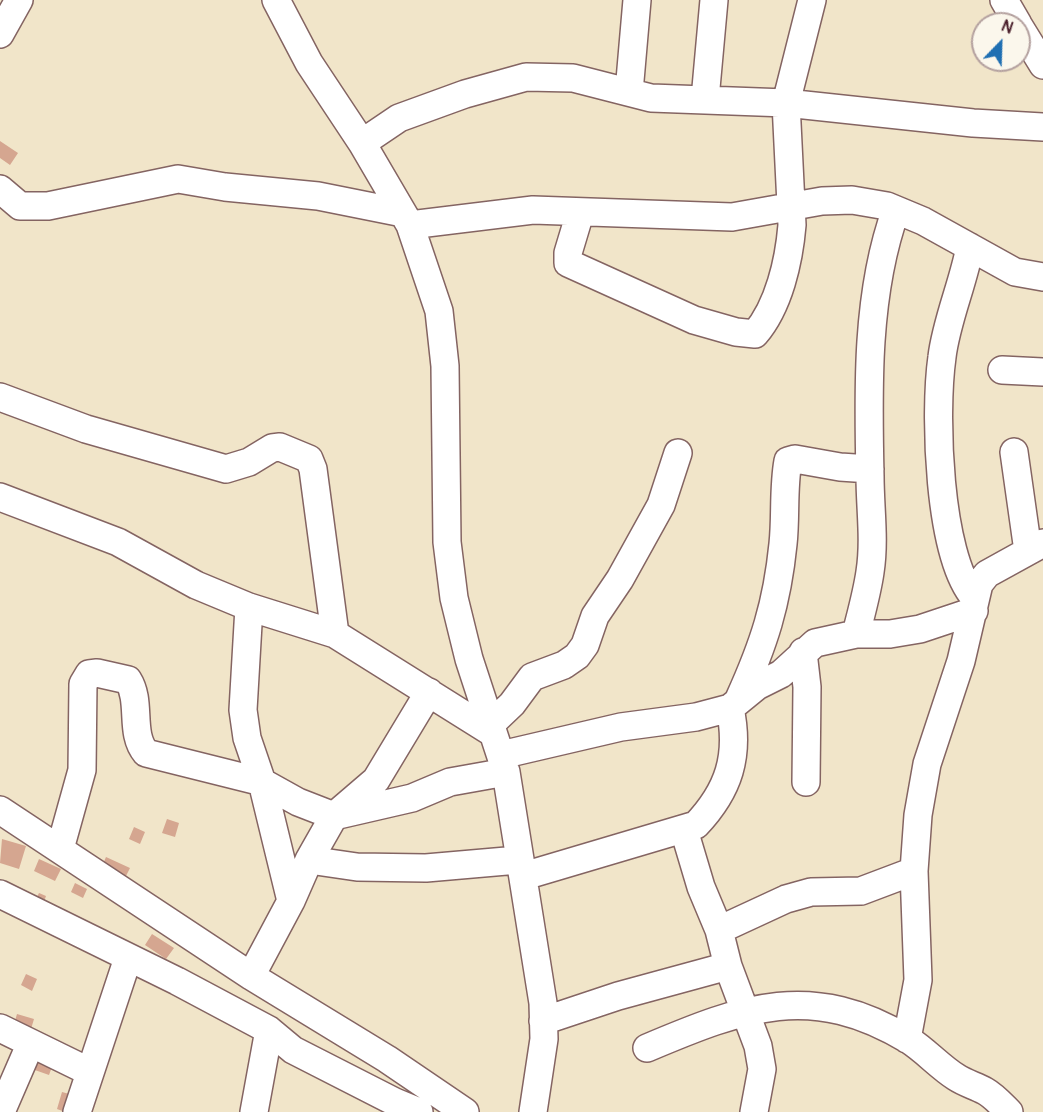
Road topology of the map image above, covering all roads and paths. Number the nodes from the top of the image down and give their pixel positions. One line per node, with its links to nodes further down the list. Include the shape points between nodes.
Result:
1 (19, 0): 6 (street)
2 (276, 0): 13 (street, via 309,63)
3 (637, 0): 9 (street)
4 (714, 0): 10 (street)
5 (812, 0): 11 (street)
6 (0, 34)
7 (1031, 46): 8 (street)
8 (1043, 65)
9 (630, 92): 10 (street, via 651,98); 13 (street, via 573,78 526,77 399,118)
10 (705, 99): 11 (street)
11 (786, 103): 12 (street); 15 (street)
12 (1043, 127)
13 (362, 143): 18 (street)
14 (0, 189): 18 (street, via 20,206 48,206 178,179 318,196)
15 (790, 207): 16 (street, via 852,200); 17 (street, via 732,217); 17 (street, via 792,225 786,267 767,317 755,334 694,320 568,263)
16 (896, 210): 19 (street); 26 (street, via 877,276)
17 (580, 213): 18 (street, via 533,210)
18 (406, 219): 36 (street, via 439,311 445,366 447,542 454,598 469,659)
19 (970, 247): 20 (street, via 1015,272); 29 (street, via 941,359 939,440 957,568)
20 (1043, 277)
21 (1002, 370): 22 (street)
22 (1043, 372)
23 (0, 397): 31 (street, via 86,429 226,469 280,447 309,459)
24 (1014, 452): 28 (street)
25 (678, 453): 36 (street, via 661,505 595,616 585,645 564,665 532,677 512,704)
26 (870, 469): 32 (street, via 870,572); 35 (street, via 788,461 783,543 772,617 759,656)
27 (0, 496): 30 (street, via 118,542 196,585)
28 (1036, 547): 29 (street, via 987,574 979,584)
29 (974, 604): 32 (street, via 920,629); 45 (street, via 961,661 922,785)
30 (249, 607): 31 (street); 37 (street, via 243,710 247,738)
31 (335, 634): 34 (street)
32 (856, 634): 33 (street, via 815,643)
33 (803, 652): 35 (street, via 781,674); 38 (street, via 807,687)
34 (429, 692): 36 (street); 40 (street, via 376,780)
35 (734, 703): 36 (street, via 696,717); 41 (street, via 729,777 706,814 696,825)
36 (498, 746): 40 (street, via 450,782 412,798); 44 (street)
37 (262, 782): 40 (street); 42 (street, via 146,753 140,744 135,694 128,680 89,674 83,684 82,770); 47 (street)
38 (806, 782)
39 (0, 810): 42 (street)
40 (334, 816): 43 (street)
41 (684, 830): 44 (street); 48 (street)
42 (60, 849): 51 (street)
43 (309, 860): 44 (street, via 357,867); 47 (street)
44 (521, 868): 53 (street, via 539,968)
45 (914, 872): 48 (street, via 861,891 811,892 786,899); 56 (street, via 918,980)
46 (0, 894): 49 (street)
47 (291, 901): 51 (street)
48 (719, 930): 50 (street)
49 (128, 958): 55 (street); 59 (street)
50 (728, 966): 52 (street); 53 (street)
51 (251, 976): 64 (street)
52 (745, 1010): 56 (street, via 819,1006 847,1012); 58 (street); 66 (street, via 762,1069)
53 (543, 1021): 65 (street, via 544,1039)
54 (0, 1028): 57 (street)
55 (268, 1030): 62 (street); 63 (street, via 294,1050)
56 (907, 1039): 67 (street, via 954,1077 986,1092)
57 (30, 1045): 59 (street); 60 (street)
58 (648, 1048)
59 (88, 1071): 61 (street)
60 (1, 1112)
61 (77, 1112)
62 (254, 1112)
63 (419, 1112)
64 (465, 1112)
65 (532, 1112)
66 (754, 1112)
67 (1009, 1112)

